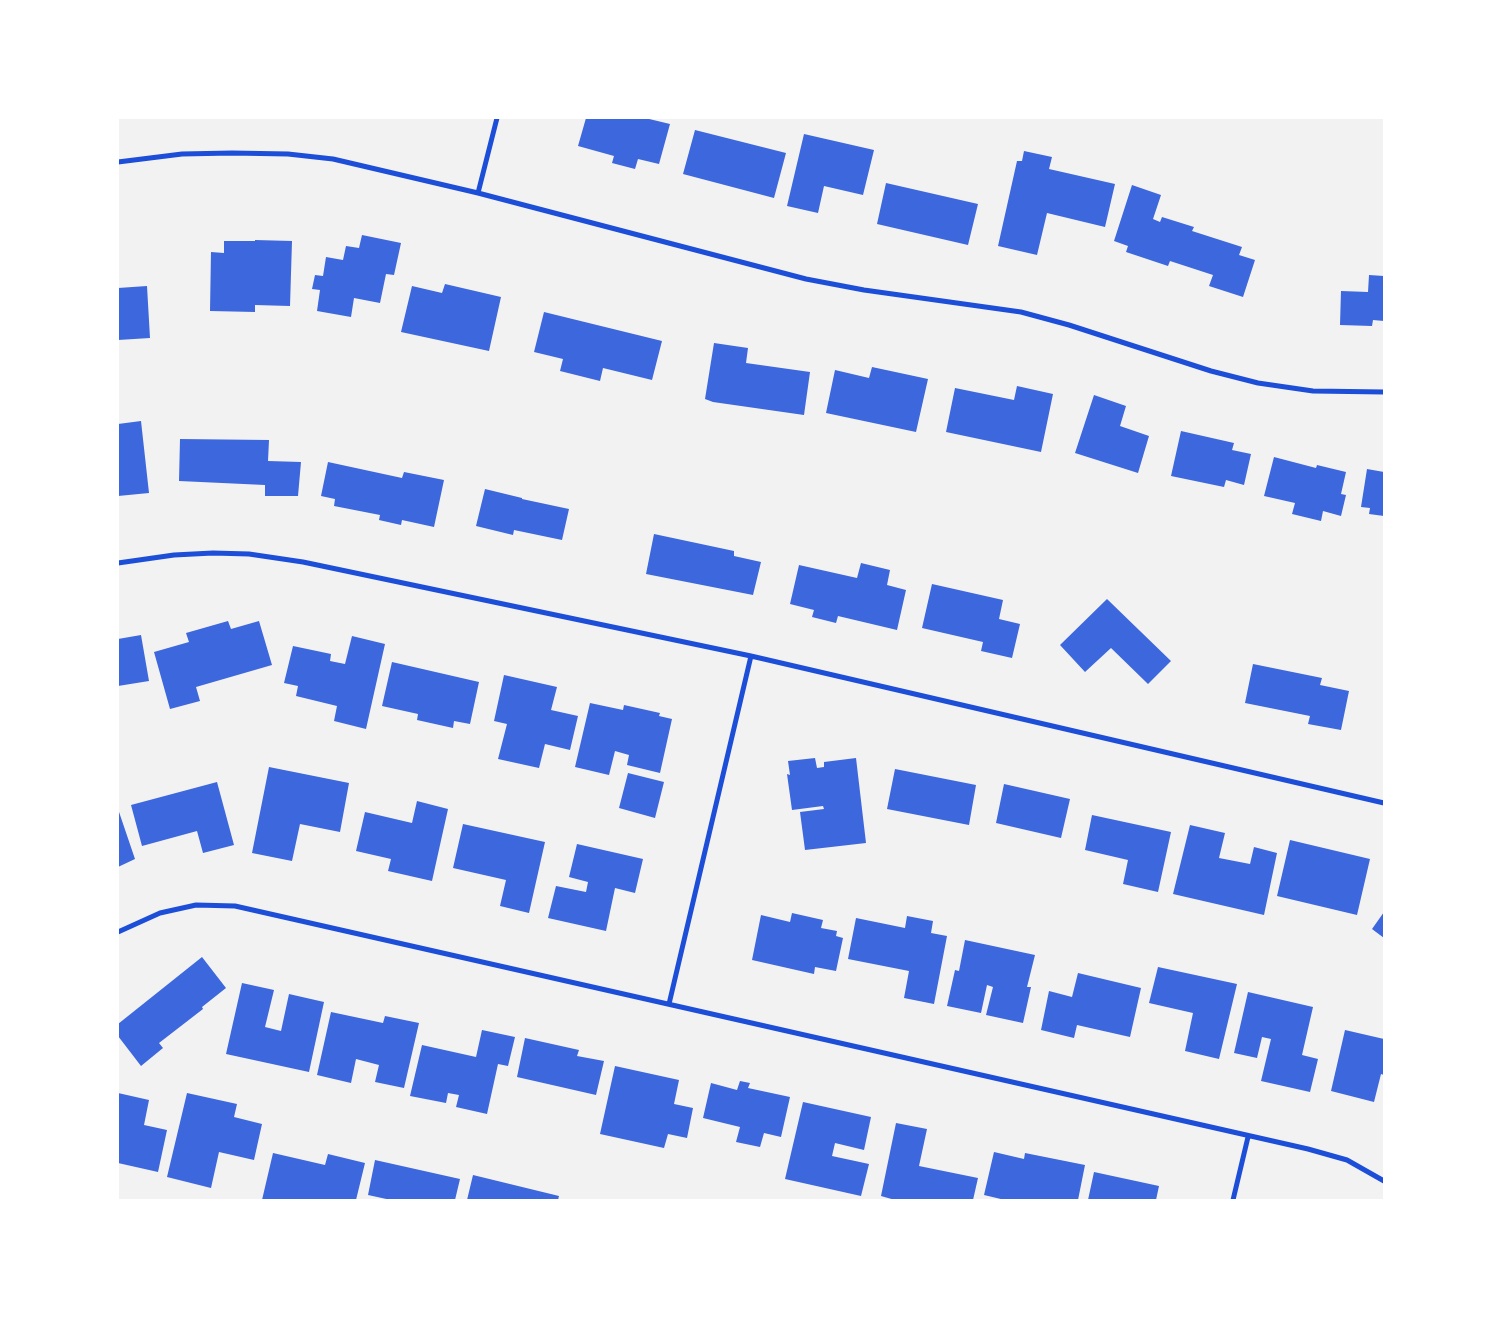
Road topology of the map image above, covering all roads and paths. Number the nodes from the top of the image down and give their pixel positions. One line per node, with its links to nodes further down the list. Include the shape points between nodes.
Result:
1 (497, 118): 3 (street)
2 (118, 162): 3 (street, via 182,154 288,154 333,159)
3 (478, 193): 4 (street, via 806,279 1022,312 1258,383 1313,391)
4 (1384, 392)
5 (118, 563): 6 (street, via 174,554 249,554 303,562)
6 (751, 656): 7 (street); 9 (street)
7 (1384, 803)
8 (118, 932): 9 (street, via 160,913 196,905 235,906)
9 (669, 1004): 10 (street)
10 (1248, 1137): 11 (street, via 1347,1160); 12 (street)
11 (1384, 1182)
12 (1233, 1200)

